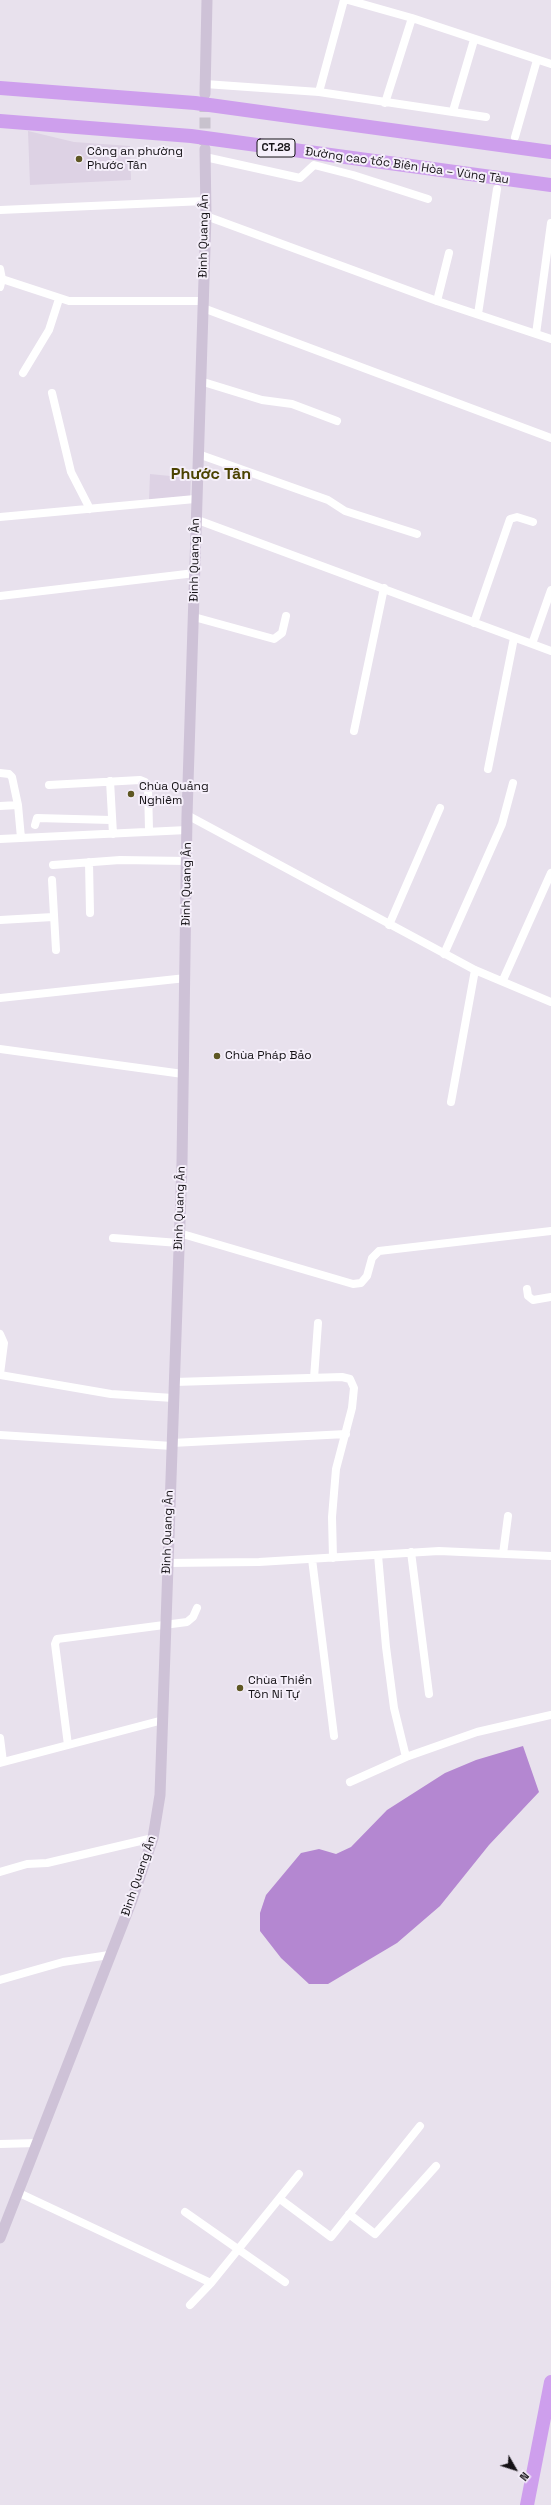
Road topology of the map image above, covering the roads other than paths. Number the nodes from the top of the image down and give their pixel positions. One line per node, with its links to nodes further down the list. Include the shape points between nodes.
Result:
1 (207, 0): 9 (street)
2 (344, 0): 10 (street)
3 (348, 0): 4 (street)
4 (412, 18): 5 (street); 11 (street)
5 (474, 40): 6 (street); 12 (street)
6 (537, 60): 7 (street); 15 (street)
7 (551, 64)
8 (0, 88): 16 (highway, via 195,103)
9 (205, 89): 10 (street)
10 (319, 92): 11 (street)
11 (385, 103): 12 (street)
12 (453, 111): 13 (street)
13 (486, 117)
14 (0, 121): 18 (highway, Đường cao tốc Biên Hòa – Vũng Tàu / CT.28, via 191,136)
15 (515, 137)
16 (551, 152)
17 (205, 153): 20 (street, via 300,178 314,165); 21 (street, Đinh Quang Ân)
18 (551, 185)
19 (497, 189): 31 (street)
20 (428, 199)
21 (205, 201): 22 (street); 23 (street, Đinh Quang Ân)
22 (0, 210)
23 (206, 216): 29 (street); 30 (street, Đinh Quang Ân)
24 (551, 223): 32 (street)
25 (448, 253): 29 (street)
26 (0, 269): 27 (street)
27 (1, 283): 28 (street)
28 (59, 299): 30 (street); 34 (street, via 49,330)
29 (437, 301): 31 (street)
30 (203, 305): 35 (street, Đinh Quang Ân); 38 (street)
31 (478, 314): 32 (street)
32 (536, 334): 33 (street)
33 (551, 340)
34 (23, 373)
35 (200, 381): 37 (street, via 262,400 292,404); 39 (street, Đinh Quang Ân)
36 (52, 394): 41 (street, via 71,472)
37 (337, 421)
38 (551, 438)
39 (198, 454): 40 (street, Đinh Quang Ân); 45 (street, via 328,500 345,511)
40 (195, 499): 41 (street); 43 (street, Đinh Quang Ân)
41 (90, 509): 42 (street)
42 (0, 517)
43 (195, 519): 46 (street, Đinh Quang Ân); 47 (street)
44 (533, 522): 52 (street, via 517,517 510,519)
45 (417, 534)
46 (195, 573): 49 (street); 51 (street, Đinh Quang Ân)
47 (384, 588): 52 (street); 56 (street)
48 (551, 590): 54 (street)
49 (0, 596)
50 (286, 616): 51 (street, via 282,633 274,639)
51 (194, 617): 65 (street, Đinh Quang Ân)
52 (474, 623): 53 (street)
53 (514, 638): 54 (street); 57 (street)
54 (532, 644): 55 (street)
55 (551, 651)
56 (354, 731)
57 (488, 769)
58 (0, 773): 62 (street, via 12,777)
59 (110, 781): 61 (street); 66 (street); 68 (street, via 145,782 148,786)
60 (513, 783): 83 (street, via 502,824)
61 (49, 784)
62 (18, 805): 63 (street); 71 (street)
63 (0, 806)
64 (440, 808): 81 (street)
65 (188, 815): 69 (street, Đinh Quang Ân); 81 (street)
66 (111, 820): 67 (street, via 37,818); 70 (street)
67 (35, 825)
68 (150, 830): 69 (street); 70 (street)
69 (187, 830): 73 (street, Đinh Quang Ân)
70 (113, 834): 71 (street)
71 (21, 838): 72 (street)
72 (0, 839)
73 (187, 860): 74 (street); 85 (street, Đinh Quang Ân)
74 (89, 862): 75 (street); 78 (street)
75 (53, 865)
76 (551, 873): 86 (street)
77 (52, 880): 79 (street)
78 (90, 913)
79 (53, 917): 80 (street); 82 (street)
80 (0, 920)
81 (389, 925): 83 (street)
82 (56, 950)
83 (444, 954): 84 (street)
84 (474, 970): 86 (street); 91 (street)
85 (186, 978): 87 (street); 90 (street, Đinh Quang Ân)
86 (503, 980): 88 (street)
87 (0, 998)
88 (551, 1002)
89 (0, 1049): 90 (street)
90 (183, 1074): 94 (street, Đinh Quang Ân)
91 (451, 1102)
92 (551, 1231): 94 (street, via 379,1251 372,1258 367,1276 361,1282 353,1284)
93 (113, 1238): 94 (street)
94 (179, 1238): 101 (street, Đinh Quang Ân)
95 (527, 1289): 96 (street, via 528,1296 533,1300)
96 (551, 1297)
97 (318, 1323): 100 (street)
98 (0, 1334): 99 (street, via 4,1343)
99 (0, 1374): 102 (street, via 111,1394)
100 (314, 1378): 101 (street); 103 (street, via 350,1379 354,1388)
101 (174, 1382): 102 (street, Đinh Quang Ân)
102 (173, 1398): 105 (street, Đinh Quang Ân)
103 (346, 1434): 105 (street); 111 (street, via 336,1469 332,1517)
104 (0, 1435): 105 (street)
105 (172, 1445): 113 (street, Đinh Quang Ân)
106 (508, 1516): 108 (street)
107 (411, 1552): 108 (street); 109 (street); 116 (street)
108 (503, 1554): 110 (street)
109 (378, 1555): 111 (street); 122 (street, via 393,1701)
110 (551, 1556)
111 (333, 1558): 112 (street)
112 (312, 1559): 113 (street); 119 (street)
113 (167, 1563): 115 (street, Đinh Quang Ân)
114 (197, 1608): 115 (street, via 189,1621)
115 (165, 1624): 118 (street, Đinh Quang Ân); 121 (street, via 57,1639 55,1644)
116 (429, 1694)
117 (551, 1715): 122 (street, via 477,1732)
118 (163, 1720): 121 (street); 125 (street, Đinh Quang Ân, via 160,1795)
119 (334, 1736)
120 (0, 1738): 123 (street)
121 (68, 1745): 123 (street)
122 (406, 1757): 124 (street)
123 (1, 1763)
124 (350, 1782)
125 (153, 1838): 126 (street); 127 (street, Đinh Quang Ân)
126 (0, 1872)
127 (109, 1956): 128 (street, via 63,1962); 130 (street, Đinh Quang Ân)
128 (0, 1980)
129 (420, 2126): 137 (street)
130 (36, 2143): 131 (street); 134 (street, Đinh Quang Ân)
131 (0, 2144)
132 (436, 2166): 137 (street, via 375,2234)
133 (298, 2174): 135 (street)
134 (17, 2192): 138 (street, Đinh Quang Ân); 141 (street)
135 (280, 2199): 137 (street, via 330,2237); 139 (street)
136 (185, 2212): 139 (street)
137 (349, 2214)
138 (0, 2238)
139 (238, 2249): 140 (street); 141 (street)
140 (285, 2282)
141 (210, 2284): 142 (street)
142 (190, 2305)
143 (551, 2382): 144 (highway)
144 (527, 2505)

